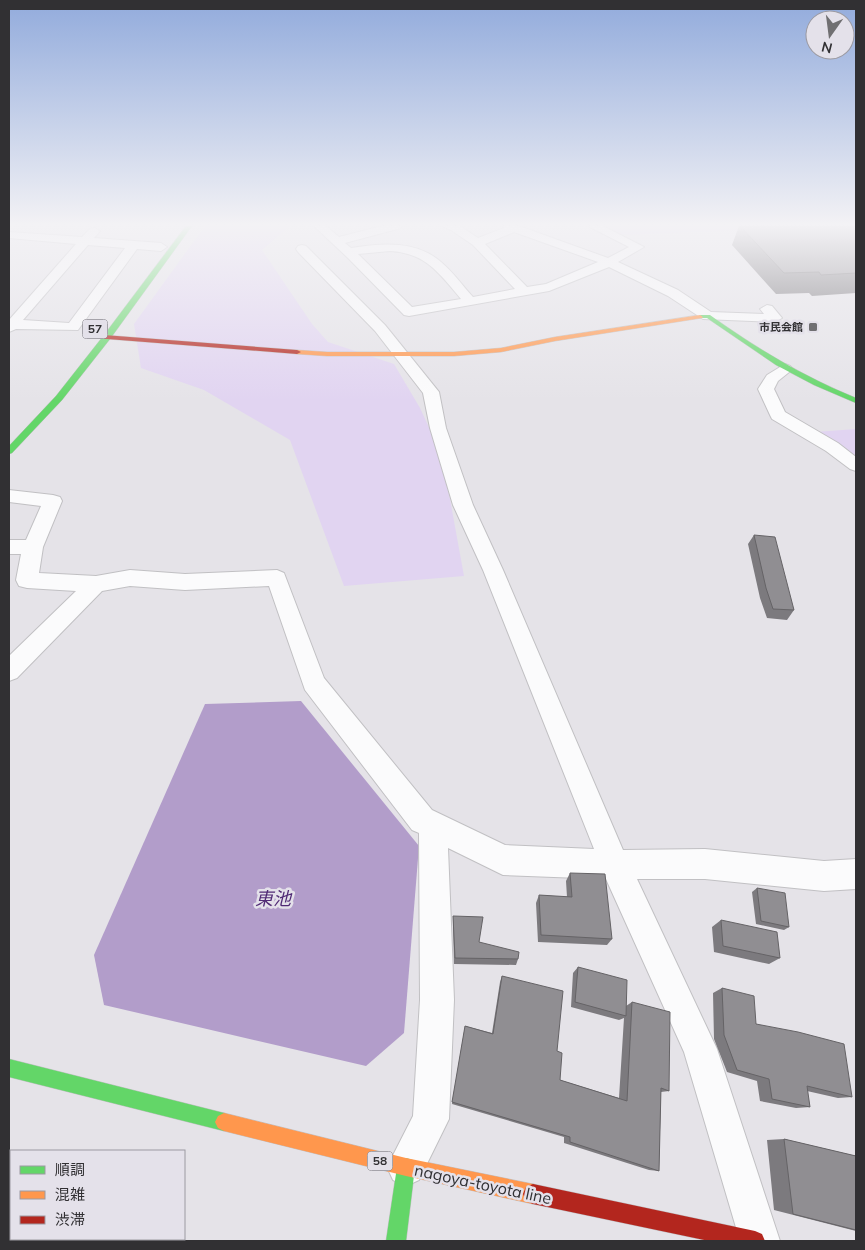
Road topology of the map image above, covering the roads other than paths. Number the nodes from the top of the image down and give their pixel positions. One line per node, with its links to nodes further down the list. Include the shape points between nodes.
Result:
1 (47, 284): 15 (street)
2 (104, 284): 15 (street, via 73,327)
3 (146, 284): 17 (main road, 57)
4 (337, 284): 16 (street)
5 (381, 284): 13 (street)
6 (454, 284): 11 (street)
7 (517, 284): 10 (street)
8 (555, 284): 10 (street)
9 (655, 284): 14 (street)
10 (525, 292): 11 (street)
11 (470, 301): 13 (street)
12 (767, 309): 14 (street, via 775,318)
13 (409, 312): 16 (street, via 384,320)
14 (708, 316): 18 (main road, via 501,350); 19 (main road, via 747,346)
15 (10, 326)
16 (380, 328): 18 (street)
17 (107, 338): 18 (main road, via 308,353); 21 (main road, 57, via 58,398)
18 (404, 356): 29 (street, via 431,392 438,428 463,505 497,579)
19 (785, 369): 20 (main road); 22 (street, via 772,378 766,389 778,416)
20 (856, 401)
21 (9, 450)
22 (856, 464)
23 (9, 496): 24 (street, via 53,501)
24 (33, 547): 25 (street); 26 (street, via 27,580)
25 (9, 548)
26 (96, 584): 27 (street); 28 (street, via 130,578 185,582 277,578 314,683 422,820)
27 (9, 671)
28 (433, 826): 29 (street, via 503,860); 32 (street, via 436,1000 431,1119)
29 (615, 865): 30 (street, via 705,864 824,876); 35 (street, via 700,1049)
30 (856, 874)
31 (9, 1068): 32 (main road, nagoya-toyota line / 58)
32 (406, 1167): 33 (main road); 34 (main road, nagoya-toyota line / 58)
33 (396, 1241)
34 (755, 1241)
35 (760, 1241)

